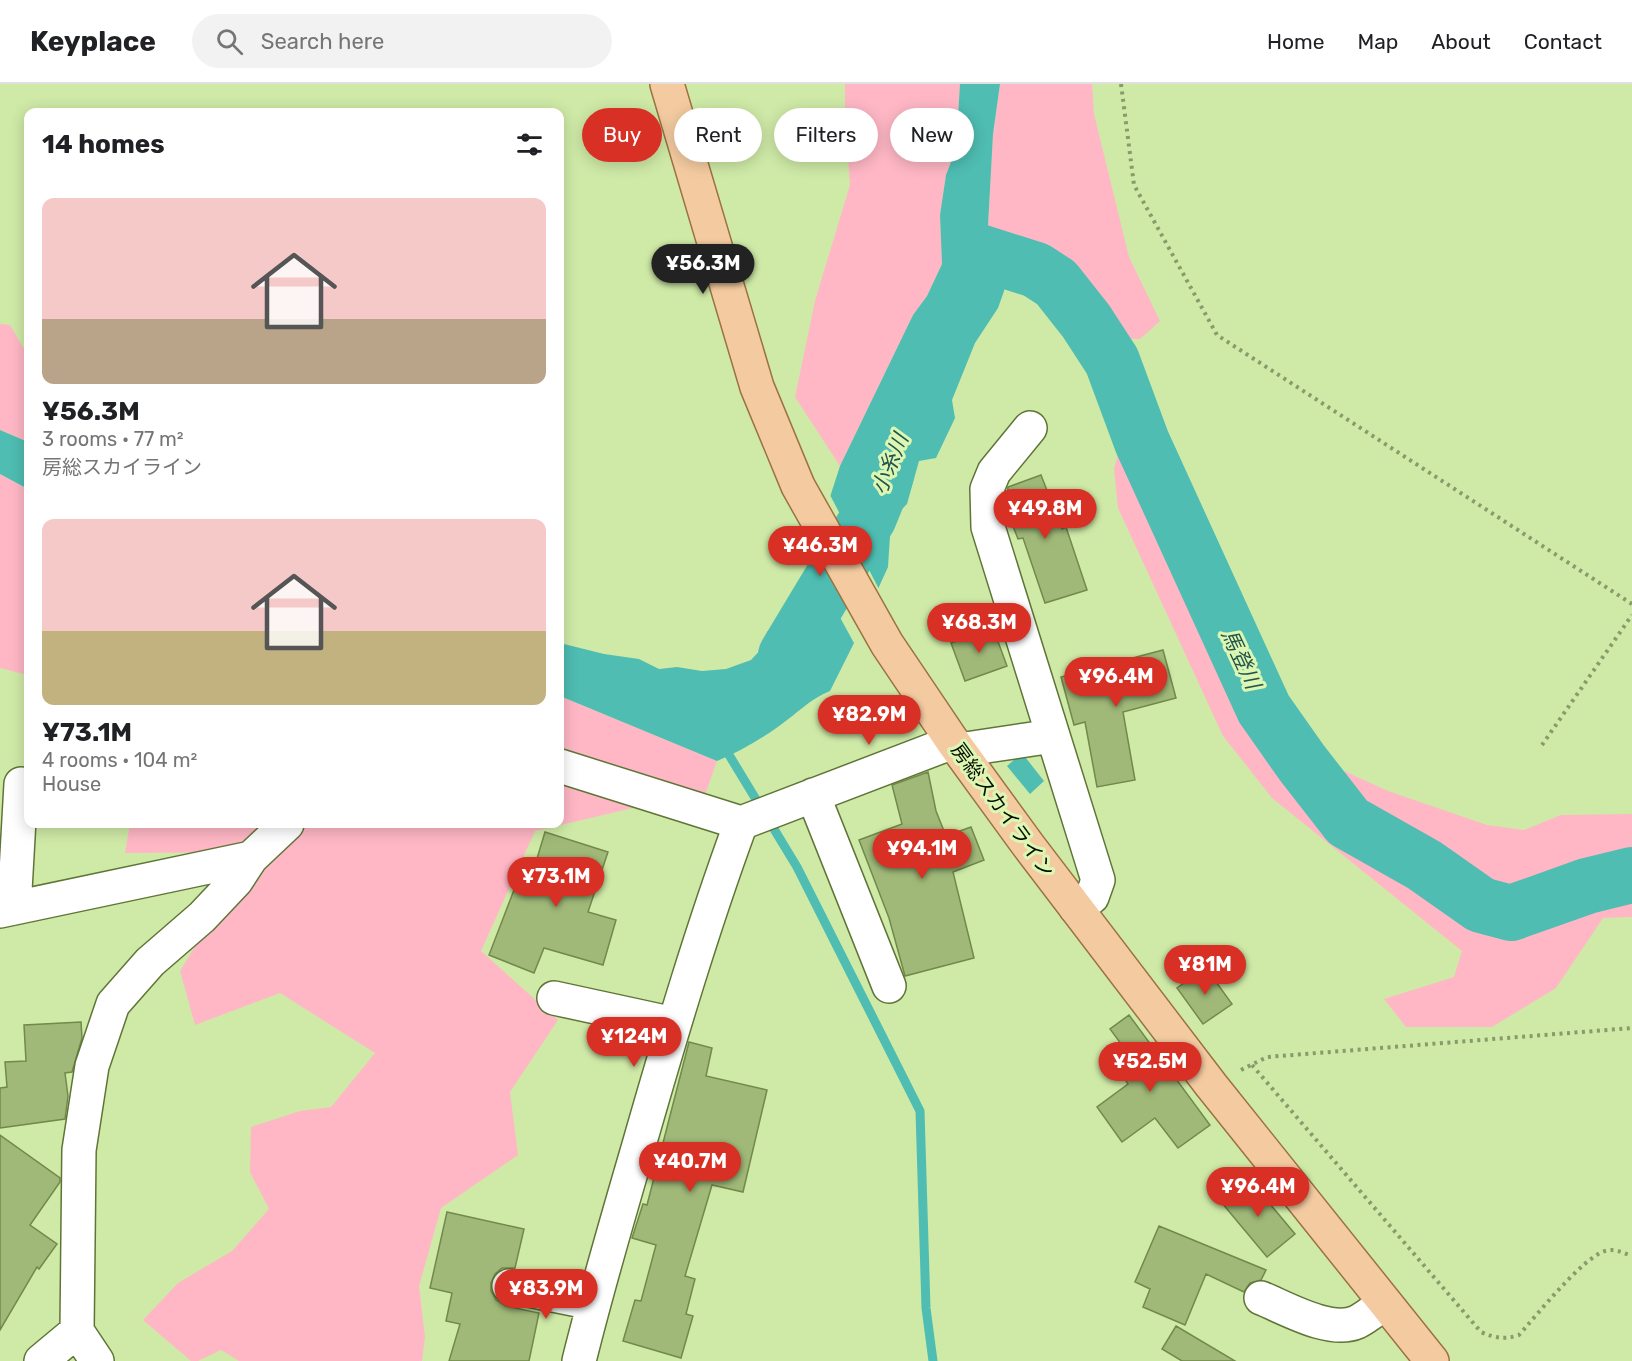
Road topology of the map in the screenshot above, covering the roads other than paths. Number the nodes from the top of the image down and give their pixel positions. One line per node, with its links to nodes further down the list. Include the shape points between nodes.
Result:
1 (667, 84): 4 (main road, 房総スカイライン, via 757,387 798,486 887,644)
2 (1030, 428): 3 (street, via 994,472 987,489 988,526)
3 (1053, 736): 4 (street); 11 (street, via 1098,880 1092,897)
4 (956, 746): 7 (street); 11 (main road, 房総スカイライン)
5 (564, 767): 8 (street)
6 (21, 784): 12 (street)
7 (808, 797): 8 (street); 13 (street)
8 (745, 821): 15 (street, via 707,916)
9 (283, 828): 10 (street)
10 (251, 858): 12 (street); 20 (street, via 236,882 150,962 113,1004 92,1066 79,1150)
11 (1076, 908): 19 (main road, 房総スカイライン)
12 (7, 910)
13 (889, 986)
14 (554, 998): 15 (street)
15 (674, 1024): 18 (street)
16 (509, 1286): 18 (street)
17 (1261, 1298): 19 (street, via 1303,1316 1342,1325 1357,1322)
18 (593, 1303): 23 (street)
19 (1385, 1303): 24 (main road, 房総スカイライン)
20 (77, 1331): 21 (street); 22 (street)
21 (41, 1361)
22 (97, 1361)
23 (579, 1361)
24 (1432, 1361)

